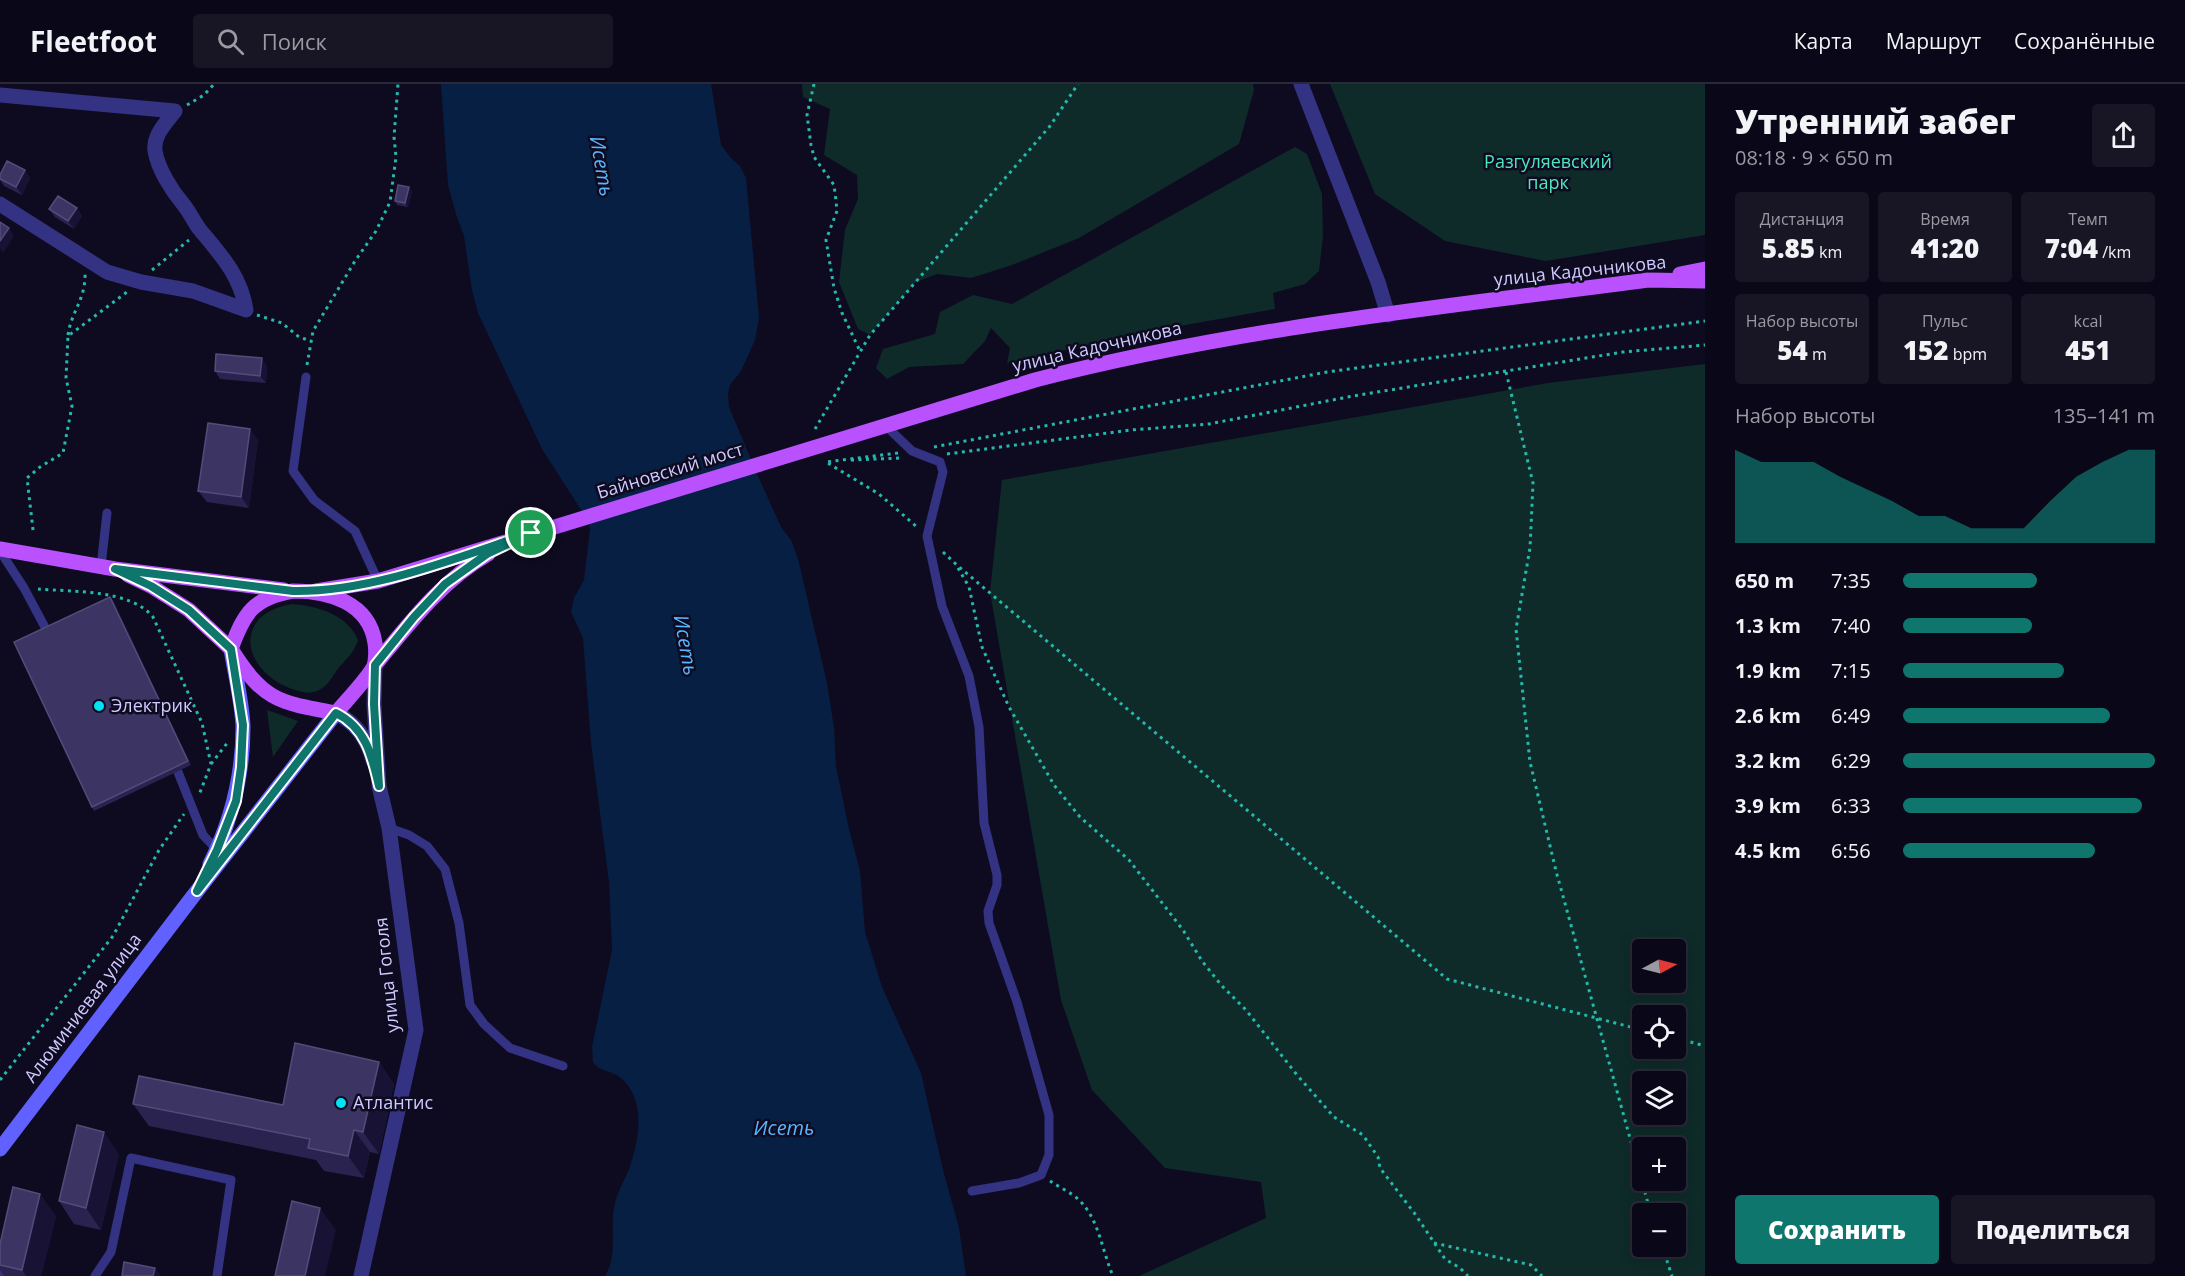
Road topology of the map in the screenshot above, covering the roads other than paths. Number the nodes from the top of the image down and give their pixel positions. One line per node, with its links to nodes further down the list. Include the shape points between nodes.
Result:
1 (1301, 84): 7 (street)
2 (0, 95): 3 (street, via 176,111 159,130 155,151 174,195 237,279 246,310 193,291 107,272)
3 (0, 204)
4 (1705, 269): 5 (main road)
5 (1648, 280): 6 (main road, улица Кадочникова); 7 (main road, улица Кадочникова)
6 (1705, 281)
7 (1388, 315): 9 (main road, улица Кадочникова, via 1124,358)
8 (306, 377): 15 (lane, via 293,471 314,500 355,531)
9 (885, 425): 10 (main road, улица Кадочникова); 29 (lane, via 912,451 940,462 944,472 927,536 942,606 969,676 979,727 984,823 998,885 988,911 989,923 1014,992 1049,1115 1049,1155 1041,1175)
10 (820, 445): 12 (main road, Байновский мост)
11 (108, 513): 14 (lane)
12 (535, 532): 15 (main road); 20 (main road, via 487,554 445,584)
13 (0, 550): 14 (main road); 18 (lane)
14 (108, 568): 16 (main road); 19 (main road, via 151,586 189,610)
15 (378, 581): 17 (main road)
16 (293, 591): 17 (main road); 19 (main road, via 266,597 250,610)
17 (316, 591): 20 (main road, via 342,600 362,614 373,633)
18 (47, 632)
19 (231, 649): 21 (main road, via 263,691 290,703); 25 (main road, via 243,725 241,767 236,801)
20 (375, 665): 21 (main road); 23 (street, улица Гоголя)
21 (336, 713): 23 (street, via 358,729 372,756); 26 (main road)
22 (178, 772): 25 (lane, via 203,835)
23 (379, 786): 24 (street, улица Гоголя)
24 (388, 828): 27 (lane, via 427,846 445,869 459,923 470,1005 510,1048); 34 (street, улица Гоголя, via 416,1030)
25 (217, 850): 26 (main road)
26 (197, 891): 28 (main road, Алюминиевая улица)
27 (563, 1066)
28 (0, 1149)
29 (972, 1191)
30 (0, 1254): 31 (lane, via 4,1260)
31 (1, 1276)
32 (95, 1276): 33 (lane, via 111,1252 131,1158 231,1180)
33 (217, 1276)
34 (360, 1276)

